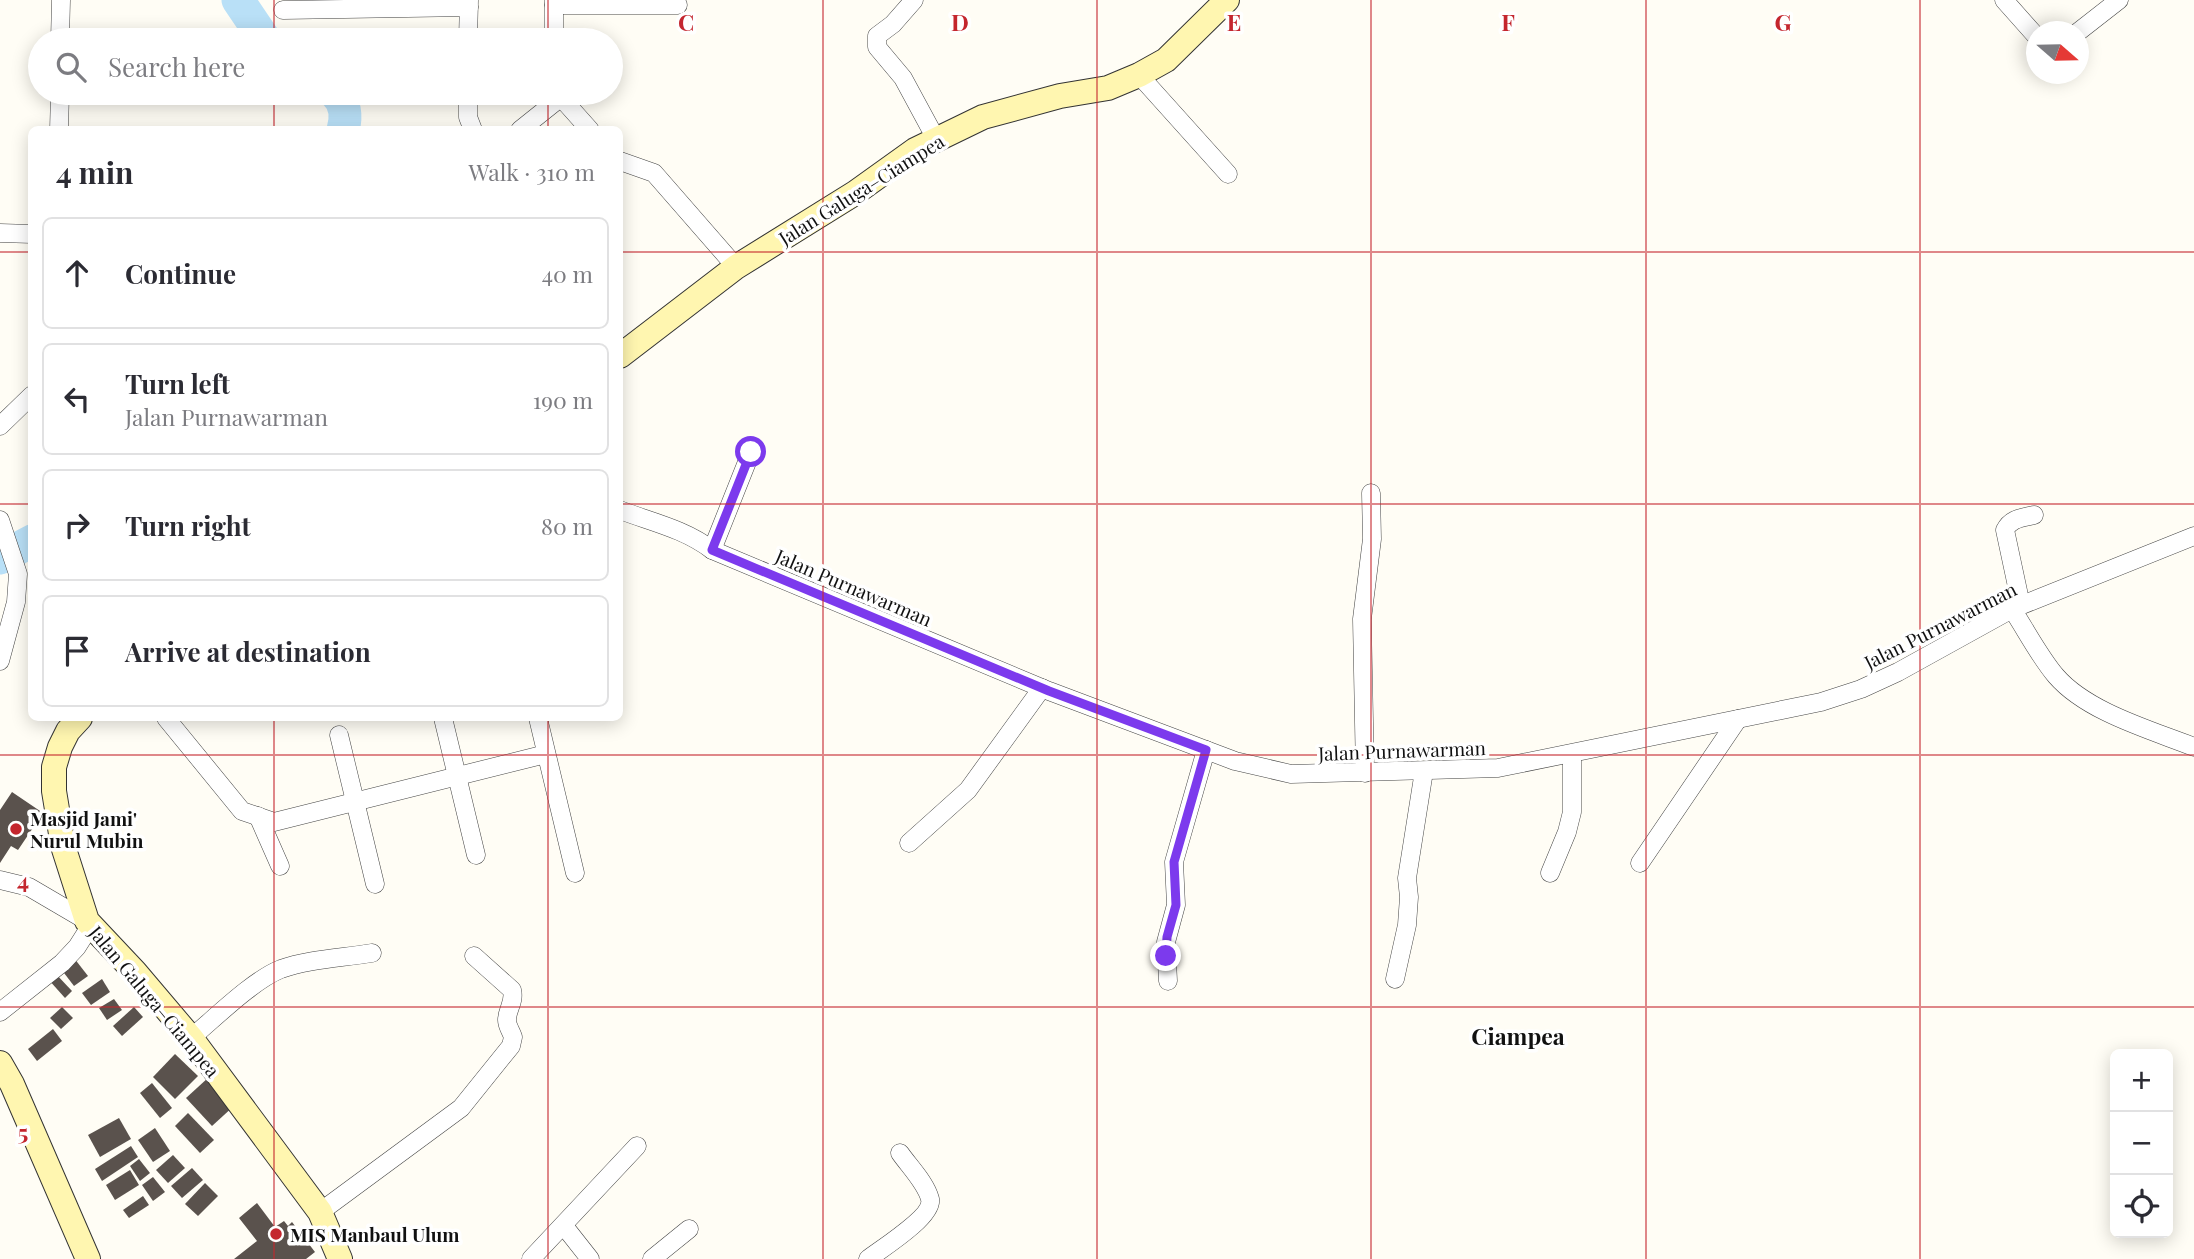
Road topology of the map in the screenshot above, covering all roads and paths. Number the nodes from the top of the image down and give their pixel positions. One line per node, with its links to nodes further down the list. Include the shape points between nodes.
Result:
1 (61, 0): 13 (street)
2 (914, 0): 25 (street, via 877,36 877,47 903,78)
3 (1227, 0): 16 (street, Jalan Galuga–Ciampea, via 1166,60)
4 (2004, 0): 12 (street)
5 (469, 3): 10 (street); 14 (street)
6 (554, 3): 7 (street); 15 (street)
7 (640, 3): 9 (street)
8 (2110, 3): 11 (street)
9 (678, 5)
10 (283, 10)
11 (2089, 22)
12 (2026, 25)
13 (60, 28)
14 (468, 28)
15 (554, 28)
16 (1139, 75): 25 (street, Jalan Galuga–Ciampea, via 1108,88 983,117); 27 (street)
17 (60, 105): 21 (street)
18 (468, 105): 22 (street)
19 (547, 105): 23 (street)
20 (567, 105): 24 (street)
21 (60, 126)
22 (471, 126)
23 (524, 126)
24 (586, 126)
25 (936, 139): 30 (street, Jalan Galuga–Ciampea)
26 (623, 162): 30 (street, via 654,173)
27 (1228, 174)
28 (0, 233): 29 (street)
29 (28, 234)
30 (736, 267): 31 (street, Jalan Galuga–Ciampea)
31 (623, 354)
32 (28, 399): 33 (street)
33 (0, 426)
34 (751, 452): 40 (street)
35 (1371, 493): 55 (street, via 1362,619)
36 (623, 511): 40 (street, Jalan Purnawarman, via 678,531)
37 (2034, 515): 41 (street, via 2008,523 2005,530)
38 (2, 526): 42 (street, via 18,574 16,602)
39 (2194, 536): 41 (street, Jalan Purnawarman)
40 (712, 550): 43 (street, Jalan Purnawarman)
41 (2017, 607): 44 (street, Jalan Purnawarman, via 1861,689); 50 (street, via 2056,676 2068,687 2123,718)
42 (0, 661)
43 (1042, 688): 51 (street, Jalan Purnawarman); 59 (street, via 968,790)
44 (1738, 719): 53 (street, Jalan Purnawarman); 61 (street)
45 (77, 721): 67 (street, Jalan Galuga–Ciampea, via 60,747 54,791 63,846)
46 (168, 721): 58 (street, via 243,811)
47 (444, 721): 56 (street)
48 (539, 721): 52 (street)
49 (339, 735): 57 (street)
50 (2194, 747)
51 (1206, 750): 55 (street, Jalan Purnawarman, via 1291,774); 71 (street, via 1174,862 1176,905 1166,942)
52 (547, 754): 56 (street); 63 (street)
53 (1572, 754): 54 (street, Jalan Purnawarman, via 1498,768); 64 (street, via 1572,812)
54 (1424, 771): 55 (street, Jalan Purnawarman); 70 (street, via 1407,878 1407,925)
55 (1366, 773)
56 (458, 776): 57 (street); 60 (street)
57 (357, 801): 58 (street, via 274,822); 66 (street)
58 (258, 816): 62 (street)
59 (909, 843)
60 (476, 855)
61 (1640, 863)
62 (280, 866)
63 (576, 873)
64 (1550, 873)
65 (0, 880): 67 (street, via 29,887)
66 (375, 884)
67 (89, 923): 72 (street, via 62,963); 73 (street, Jalan Galuga–Ciampea)
68 (372, 953): 73 (street, via 279,970)
69 (474, 956): 77 (street, via 512,990 507,1025 513,1042 461,1108)
70 (1395, 979)
71 (1168, 981)
72 (0, 1012)
73 (191, 1038): 77 (street, Jalan Galuga–Ciampea)
74 (0, 1063): 80 (street)
75 (637, 1146): 78 (street)
76 (900, 1153): 85 (street, via 925,1188 930,1206 910,1228)
77 (320, 1212): 81 (street, Jalan Galuga–Ciampea)
78 (564, 1226): 82 (street); 83 (street)
79 (689, 1229): 84 (street)
80 (88, 1259)
81 (340, 1259)
82 (531, 1259)
83 (590, 1259)
84 (652, 1259)
85 (868, 1259)

